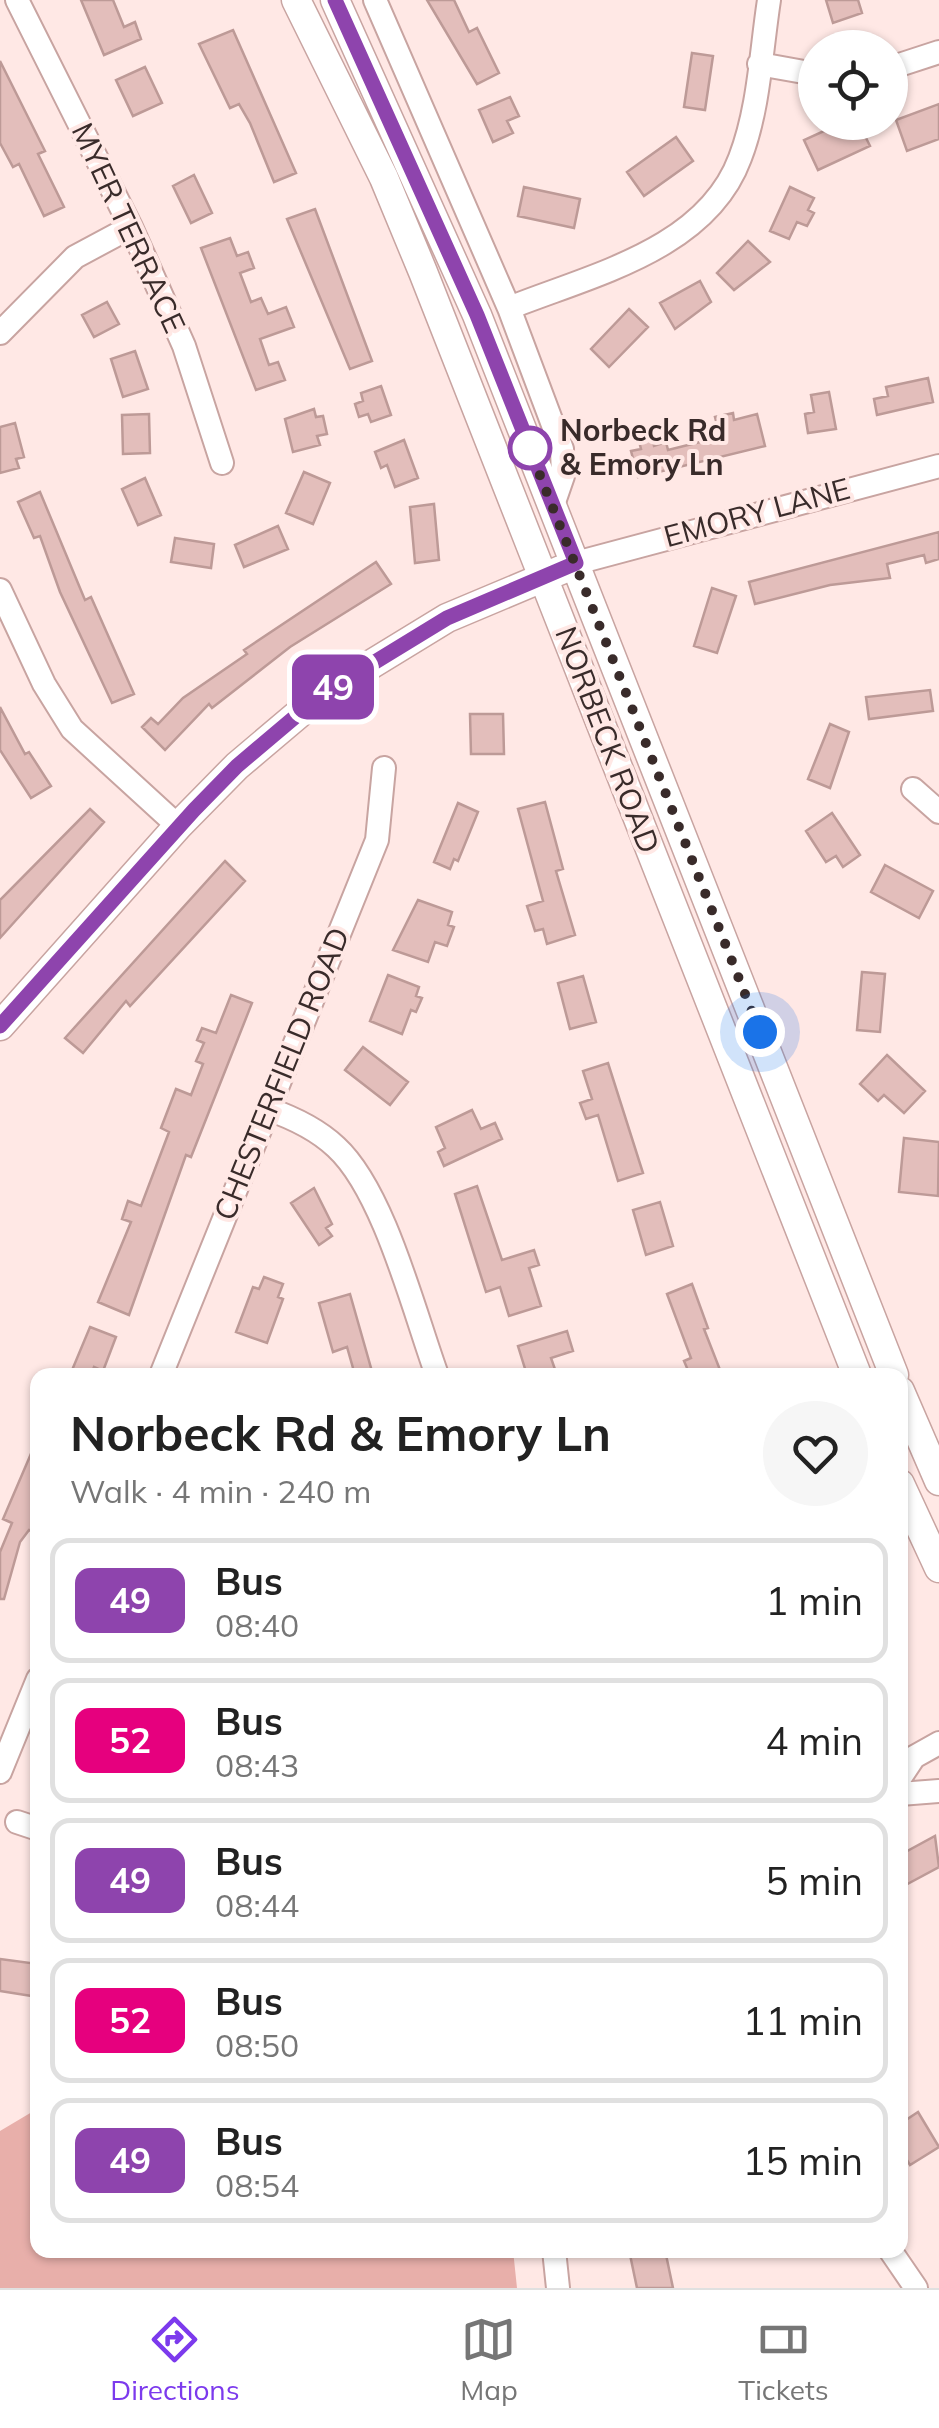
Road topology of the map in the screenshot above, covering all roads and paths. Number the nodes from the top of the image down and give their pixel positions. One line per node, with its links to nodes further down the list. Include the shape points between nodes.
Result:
1 (17, 0): 10 (street, MYER TERRACE)
2 (296, 0): 17 (main road, NORBECK ROAD, via 384,178)
3 (335, 0): 15 (main road, NORBECK ROAD, via 477,315)
4 (375, 0): 11 (street)
5 (769, 0): 8 (street)
6 (939, 52): 7 (street)
7 (908, 62)
8 (758, 64): 9 (street); 11 (street, via 740,161 690,227 652,251)
9 (798, 71)
10 (130, 227): 12 (street, via 75,258); 13 (street, MYER TERRACE, via 184,346)
11 (510, 308): 15 (street, via 562,449 564,476)
12 (0, 332)
13 (222, 462)
14 (939, 466): 16 (street, EMORY LANE)
15 (553, 505): 16 (main road, NORBECK ROAD)
16 (576, 563): 17 (main road); 28 (main road, NORBECK ROAD)
17 (543, 577): 22 (main road, via 447,618 321,695); 27 (main road, NORBECK ROAD)
18 (0, 590): 22 (street, via 72,729)
19 (384, 768): 24 (street, CHESTERFIELD ROAD, via 377,840)
20 (913, 789): 21 (street)
21 (939, 812)
22 (178, 826): 23 (main road)
23 (0, 1026)
24 (268, 1109): 25 (street, CHESTERFIELD ROAD); 26 (street, via 336,1147 368,1186)
25 (164, 1368)
26 (434, 1368)
27 (854, 1368)
28 (891, 1368)
29 (908, 1409): 30 (main road)
30 (939, 1480)
31 (908, 1501): 32 (main road)
32 (939, 1568)
33 (30, 1699): 36 (street)
34 (939, 1744): 35 (street)
35 (908, 1767)
36 (0, 1772)
37 (939, 1791): 38 (street)
38 (908, 1793)
39 (555, 2258): 41 (street)
40 (895, 2258): 42 (street)
41 (558, 2288)
42 (916, 2288)

